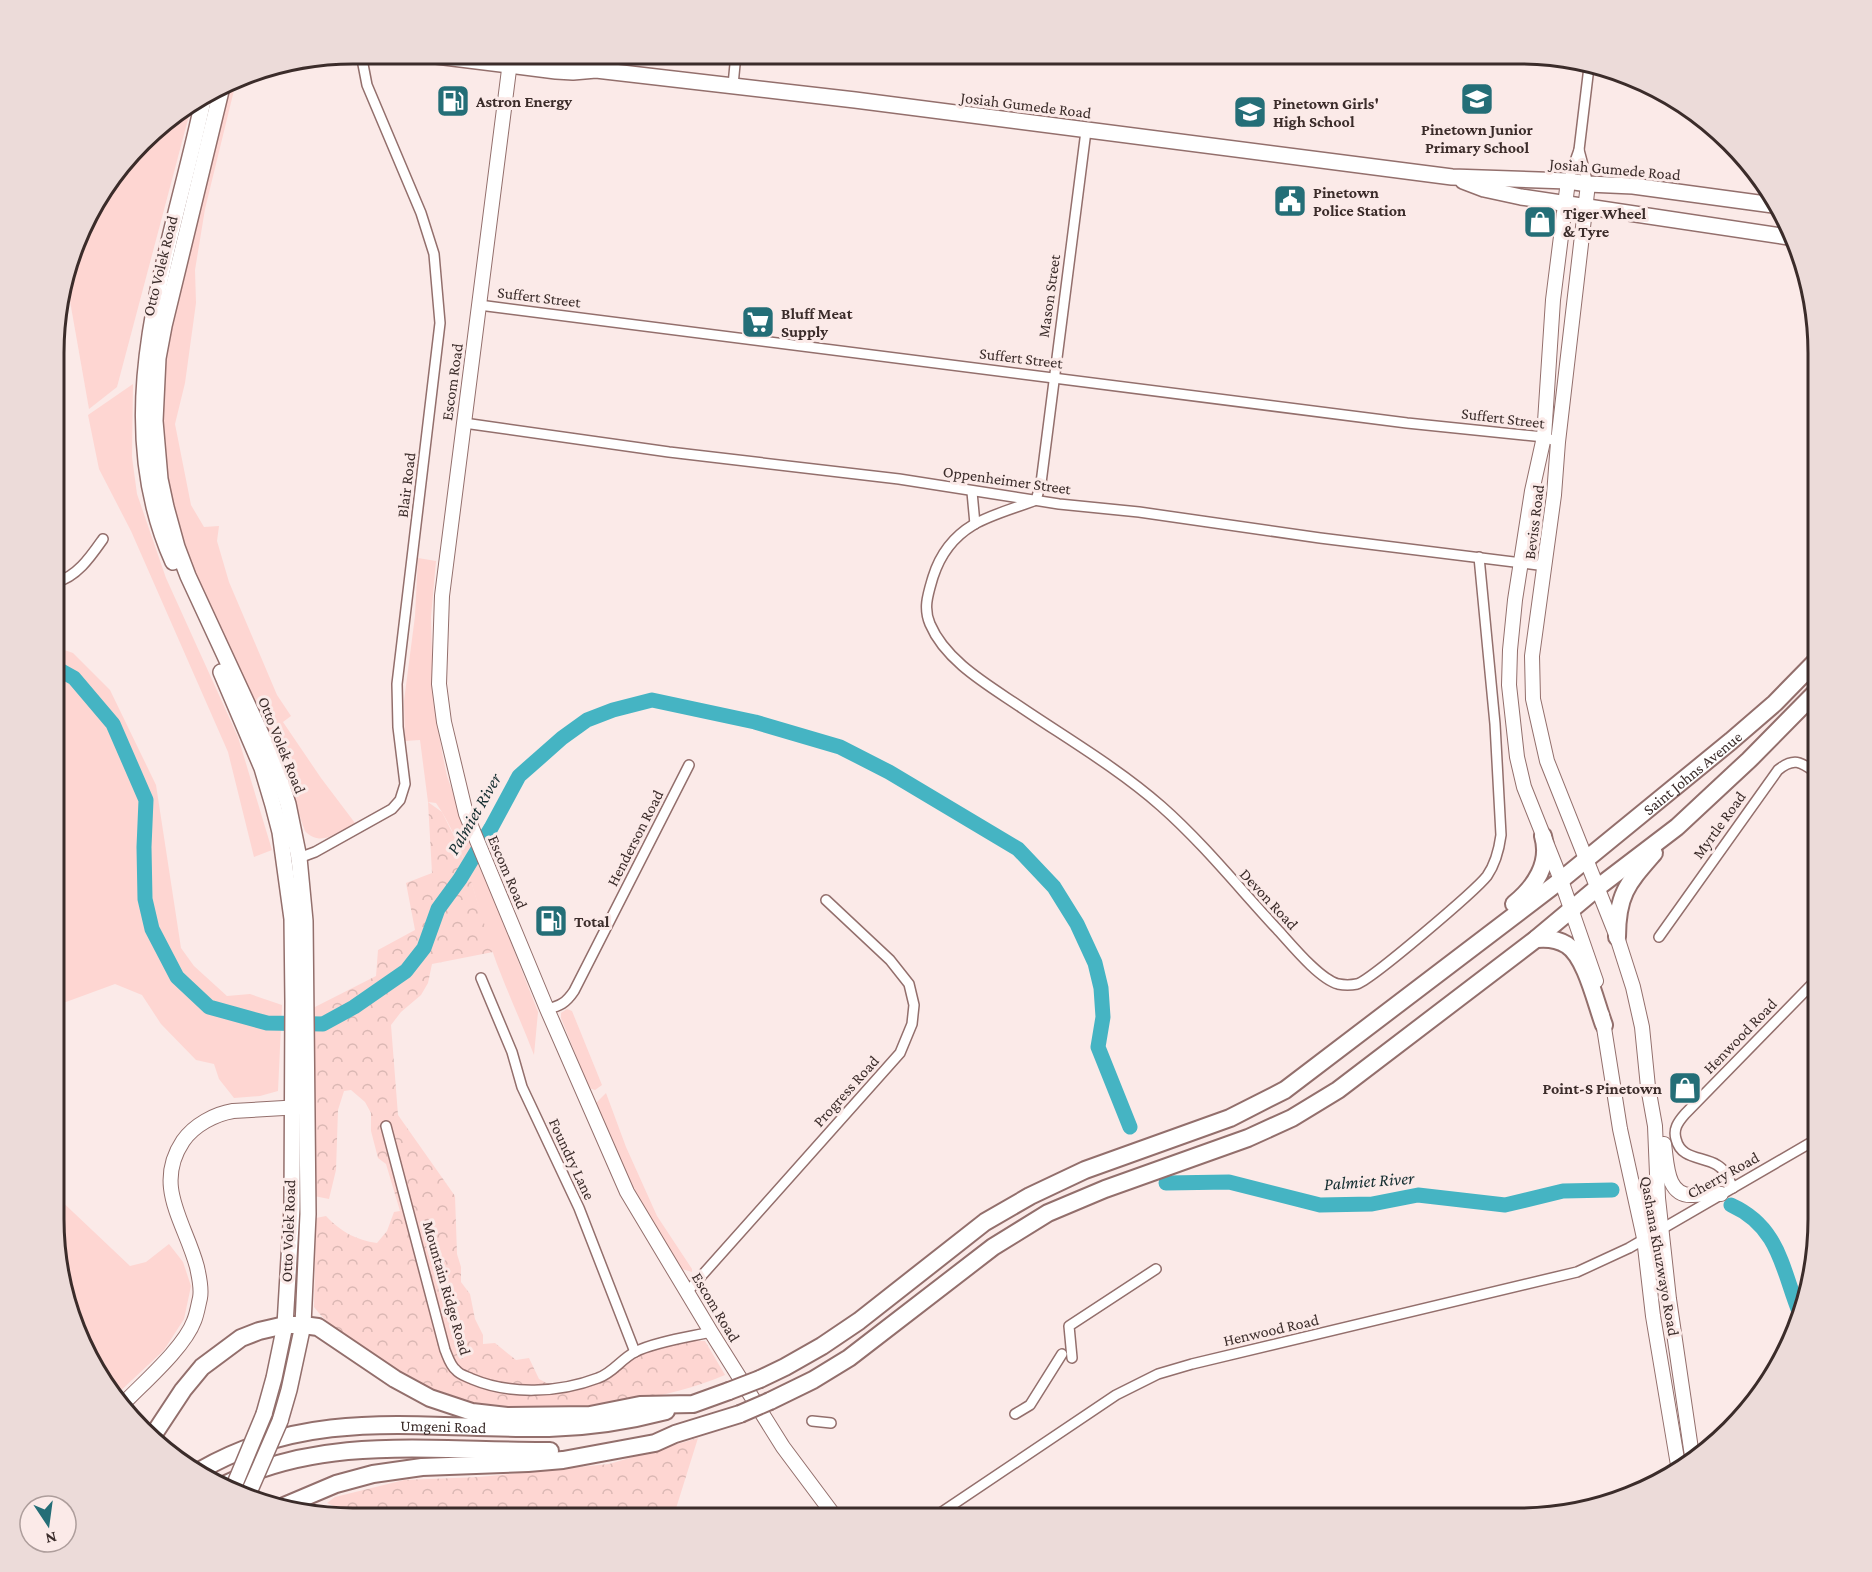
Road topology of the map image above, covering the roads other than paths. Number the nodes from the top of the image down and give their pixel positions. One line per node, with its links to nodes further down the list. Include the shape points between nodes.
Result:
1 (362, 65): 37 (street, Blair Road, via 421,213 434,254 439,296 440,323 398,684 398,727 405,784 392,809)
2 (509, 65): 18 (main road, Escom Road)
3 (563, 65): 6 (main road, Josiah Gumede Road, via 573,72 596,70)
4 (735, 65): 6 (street)
5 (1588, 73): 10 (street, Beviss Road)
6 (733, 85): 9 (main road, Josiah Gumede Road)
7 (220, 97): 37 (main road, Otto Volek Road, via 162,337 155,391 157,450 177,547 275,764 288,804)
8 (201, 108): 37 (main road, Otto Volek Road, via 146,354 144,450 160,530 262,768)
9 (1086, 131): 11 (main road, Josiah Gumede Road); 19 (street, Mason Street)
10 (1579, 150): 12 (street, Beviss Road); 13 (street, Beviss Road)
11 (1452, 177): 12 (main road, Josiah Gumede Road); 14 (main road, Josiah Gumede Road, via 1484,189)
12 (1568, 181): 13 (main road, Josiah Gumede Road); 14 (main road, Beviss Road)
13 (1588, 184): 15 (main road, Josiah Gumede Road, via 1633,186); 16 (main road, Beviss Road)
14 (1566, 204): 16 (main road, Josiah Gumede Road); 21 (main road, Beviss Road, via 1553,300)
15 (1766, 204)
16 (1585, 207): 17 (main road, Josiah Gumede Road); 22 (main road, Beviss Road)
17 (1783, 236)
18 (479, 305): 19 (street, Suffert Street); 20 (main road, Escom Road)
19 (1054, 377): 21 (street, Suffert Street); 24 (street, Mason Street)
20 (464, 423): 23 (street, Oppenheimer Street, via 899,479); 49 (main road, Escom Road, via 442,596 439,684 444,722 466,814)
21 (1544, 437): 22 (street, Suffert Street); 28 (main road, Beviss Road)
22 (1558, 441): 29 (main road, Beviss Road)
23 (972, 492): 24 (street, Oppenheimer Street); 25 (street)
24 (1036, 500): 25 (street, Devon Road); 27 (street, Oppenheimer Street)
25 (975, 524): 27 (street, Devon Road, via 944,551 934,573 926,602 937,638 952,656 990,685 1160,805 1301,956 1341,984 1358,984 1378,970 1478,885 1497,858 1501,835 1495,724)
26 (104, 539): 30 (street, via 78,570)
27 (1479, 557): 28 (street, Oppenheimer Street)
28 (1521, 562): 29 (street, Oppenheimer Street); 36 (main road, Beviss Road, via 1510,650 1510,705 1524,786)
29 (1546, 566): 38 (main road, Beviss Road, via 1532,656 1533,699 1547,761)
30 (64, 579)
31 (1808, 669): 38 (highway, Saint Johns Avenue, via 1731,741)
32 (1808, 700): 35 (highway, Saint Johns Avenue)
33 (689, 765): 49 (street, Henderson Road, via 574,991 561,1006)
34 (1808, 767): 44 (street, Myrtle Road, via 1795,761 1778,770)
35 (1677, 827): 40 (highway, Saint Johns Avenue); 43 (highway, via 1625,889 1617,918)
36 (1543, 836): 39 (main road, Beviss Road); 46 (highway, via 1546,855 1534,885)
37 (292, 859): 51 (main road, Otto Volek Road)
38 (1585, 860): 39 (highway, Saint Johns Avenue); 40 (main road, Beviss Road)
39 (1561, 880): 42 (main road, Qashana Khuzwayo Road); 46 (highway, Saint Johns Avenue)
40 (1597, 888): 42 (highway, Saint Johns Avenue); 43 (main road, Qashana Khuzwayo Road)
41 (826, 900): 61 (street, Progress Road, via 890,960 909,984 914,1005 912,1024 900,1053)
42 (1571, 909): 45 (highway, Saint Johns Avenue); 50 (main road, Qashana Khuzwayo Road, via 1594,972)
43 (1617, 937): 55 (main road, Qashana Khuzwayo Road, via 1634,987)
44 (1659, 937)
45 (1536, 939): 50 (highway, via 1561,941 1578,956); 72 (highway, Saint Johns Avenue, bridge, via 1338,1090 1292,1118 1048,1213 993,1247 849,1358 813,1380 740,1414)
46 (1445, 968): 67 (highway, bridge, via 1284,1090 1218,1123 1085,1170 1030,1196 985,1222 859,1321 794,1362)
47 (481, 978): 65 (street, Foundry Lane, via 522,1087 579,1208)
48 (1808, 988): 57 (street, Henwood Road, via 1677,1123 1675,1135 1681,1150 1721,1167)
49 (547, 1009): 61 (main road, Escom Road, via 627,1192)
50 (1604, 1025): 59 (main road, Qashana Khuzwayo Road, via 1620,1130)
51 (300, 1039): 52 (main road, Otto Volek Road); 53 (main road, Otto Volek Road)
52 (308, 1107): 53 (main road); 63 (main road, Otto Volek Road)
53 (292, 1108): 62 (main road, Otto Volek Road, via 292,1208); 66 (main road, via 222,1113 187,1135 175,1153 170,1170 172,1195 200,1277 201,1295 194,1321 183,1340)
54 (386, 1126): 65 (street, Mountain Ridge Road, via 445,1350 455,1369 496,1387 538,1389 598,1378)
55 (1655, 1126): 57 (main road, via 1663,1139 1669,1179 1676,1190 1688,1195); 58 (main road, Qashana Khuzwayo Road)
56 (1808, 1144): 57 (street, Cherry Road)
57 (1727, 1191): 58 (street, Cherry Road)
58 (1662, 1227): 59 (street, Cherry Road); 73 (main road, Qashana Khuzwayo Road)
59 (1644, 1238): 74 (main road, Qashana Khuzwayo Road); 81 (street, Henwood Road, via 1577,1272 1158,1374 1113,1397)
60 (1156, 1269): 68 (street, via 1069,1326 1067,1356 1030,1405)
61 (688, 1291): 64 (main road, Escom Road)
62 (285, 1325): 63 (highway); 71 (highway, via 241,1338 210,1360 183,1390); 76 (main road, Otto Volek Road, bridge, via 264,1414)
63 (303, 1325): 67 (highway, via 318,1328 430,1398 472,1412 568,1416 640,1405); 78 (main road, Otto Volek Road, bridge, via 280,1421)
64 (711, 1332): 65 (street, Mountain Ridge Road); 80 (main road, Escom Road, via 795,1464)
65 (635, 1352)
66 (128, 1399)
67 (693, 1404): 75 (highway, Umgeni Road, via 630,1419 550,1428 341,1426 263,1442)
68 (1015, 1414)
69 (812, 1421): 70 (street)
70 (831, 1423)
71 (157, 1430)
72 (675, 1434): 77 (highway, Umgeni Road, via 572,1451 334,1451 288,1460 241,1476); 79 (highway, via 655,1443 563,1460 390,1470 336,1484)
73 (1691, 1451)
74 (1677, 1460)
75 (207, 1467)
76 (233, 1481)
77 (235, 1482)
78 (250, 1489)
79 (295, 1502)
80 (828, 1508)
81 (948, 1508)

